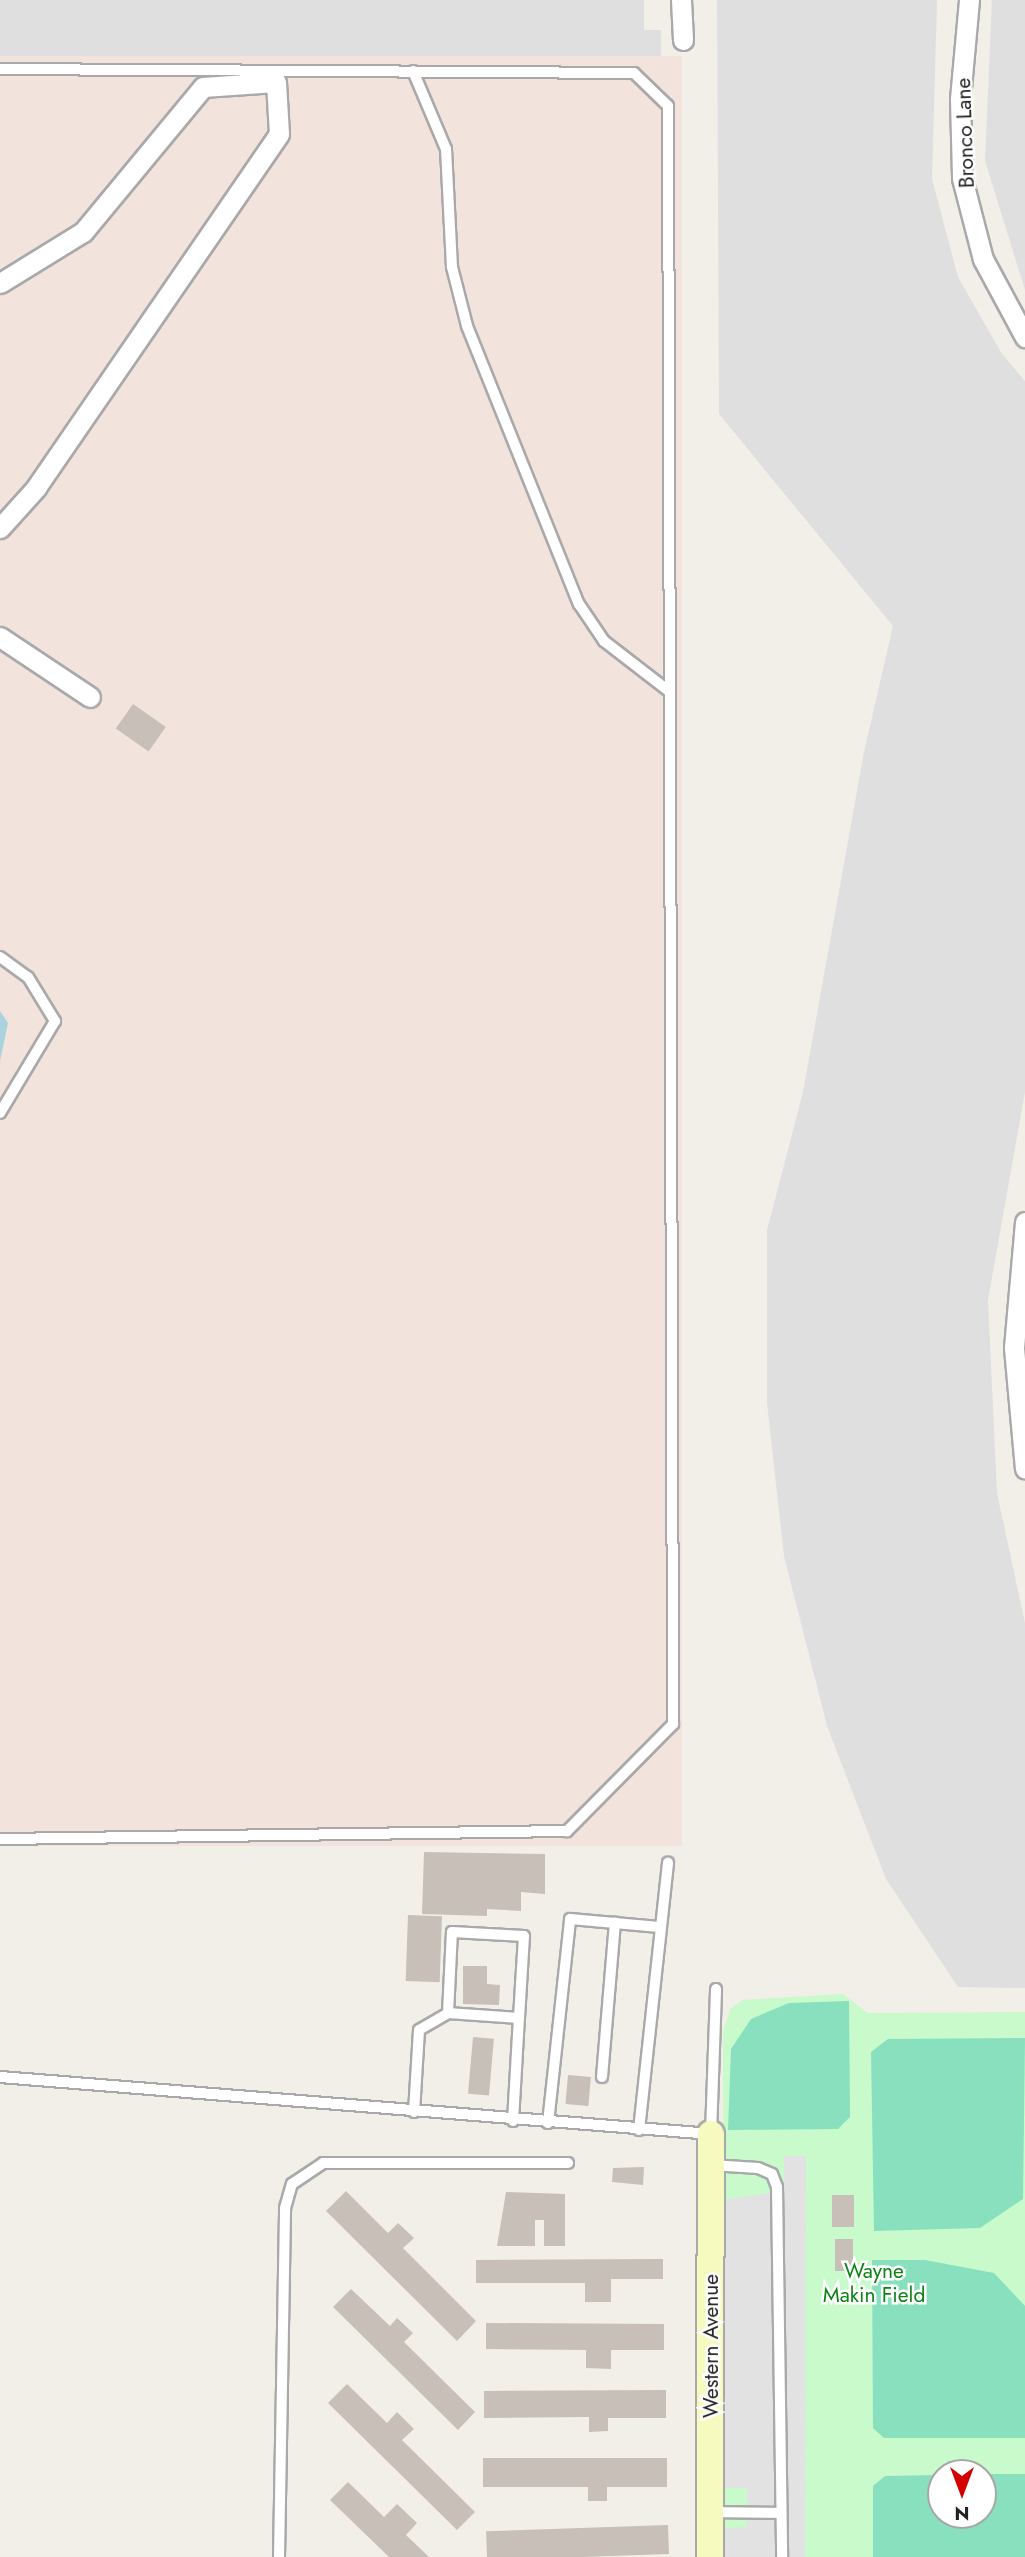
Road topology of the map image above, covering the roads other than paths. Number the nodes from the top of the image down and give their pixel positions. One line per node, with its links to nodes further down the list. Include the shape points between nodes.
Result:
1 (681, 0): 3 (street)
2 (969, 0): 7 (street, Bronco Lane, via 960,99 962,178 983,259)
3 (683, 40)
4 (0, 69): 5 (lane)
5 (413, 71): 10 (lane, via 446,149 452,267 467,326 579,604 604,640); 10 (lane, via 634,73 668,106)
6 (0, 283): 8 (street, via 83,232 203,87 276,82 279,134 36,488)
7 (1025, 337)
8 (0, 528)
9 (0, 637): 11 (street)
10 (670, 692): 16 (lane, via 673,1724 567,1831)
11 (90, 697)
12 (0, 957): 13 (lane, via 28,977 54,1021)
13 (0, 1112)
14 (1025, 1222): 15 (street, via 1014,1348)
15 (1025, 1468)
16 (0, 1839)
17 (668, 1863): 19 (lane)
18 (615, 1923): 19 (lane); 24 (lane); 27 (lane, via 570,1919)
19 (660, 1927): 28 (lane)
20 (716, 1989): 29 (lane)
21 (448, 2013): 22 (lane); 22 (lane, via 452,1933 524,1936); 25 (lane, via 419,2030)
22 (519, 2018): 26 (lane)
23 (0, 2077): 25 (lane)
24 (602, 2077)
25 (414, 2112): 26 (lane)
26 (513, 2121): 27 (lane)
27 (548, 2123): 28 (lane)
28 (639, 2130): 29 (lane)
29 (711, 2134): 31 (street, Western Avenue)
30 (568, 2163): 34 (lane, via 323,2163 292,2184 285,2208)
31 (711, 2165): 32 (street, Western Avenue); 33 (lane, via 758,2168 772,2174 777,2187)
32 (710, 2512): 33 (lane); 35 (street, Western Avenue)
33 (781, 2513): 36 (lane)
34 (279, 2557)
35 (710, 2557)
36 (782, 2557)

